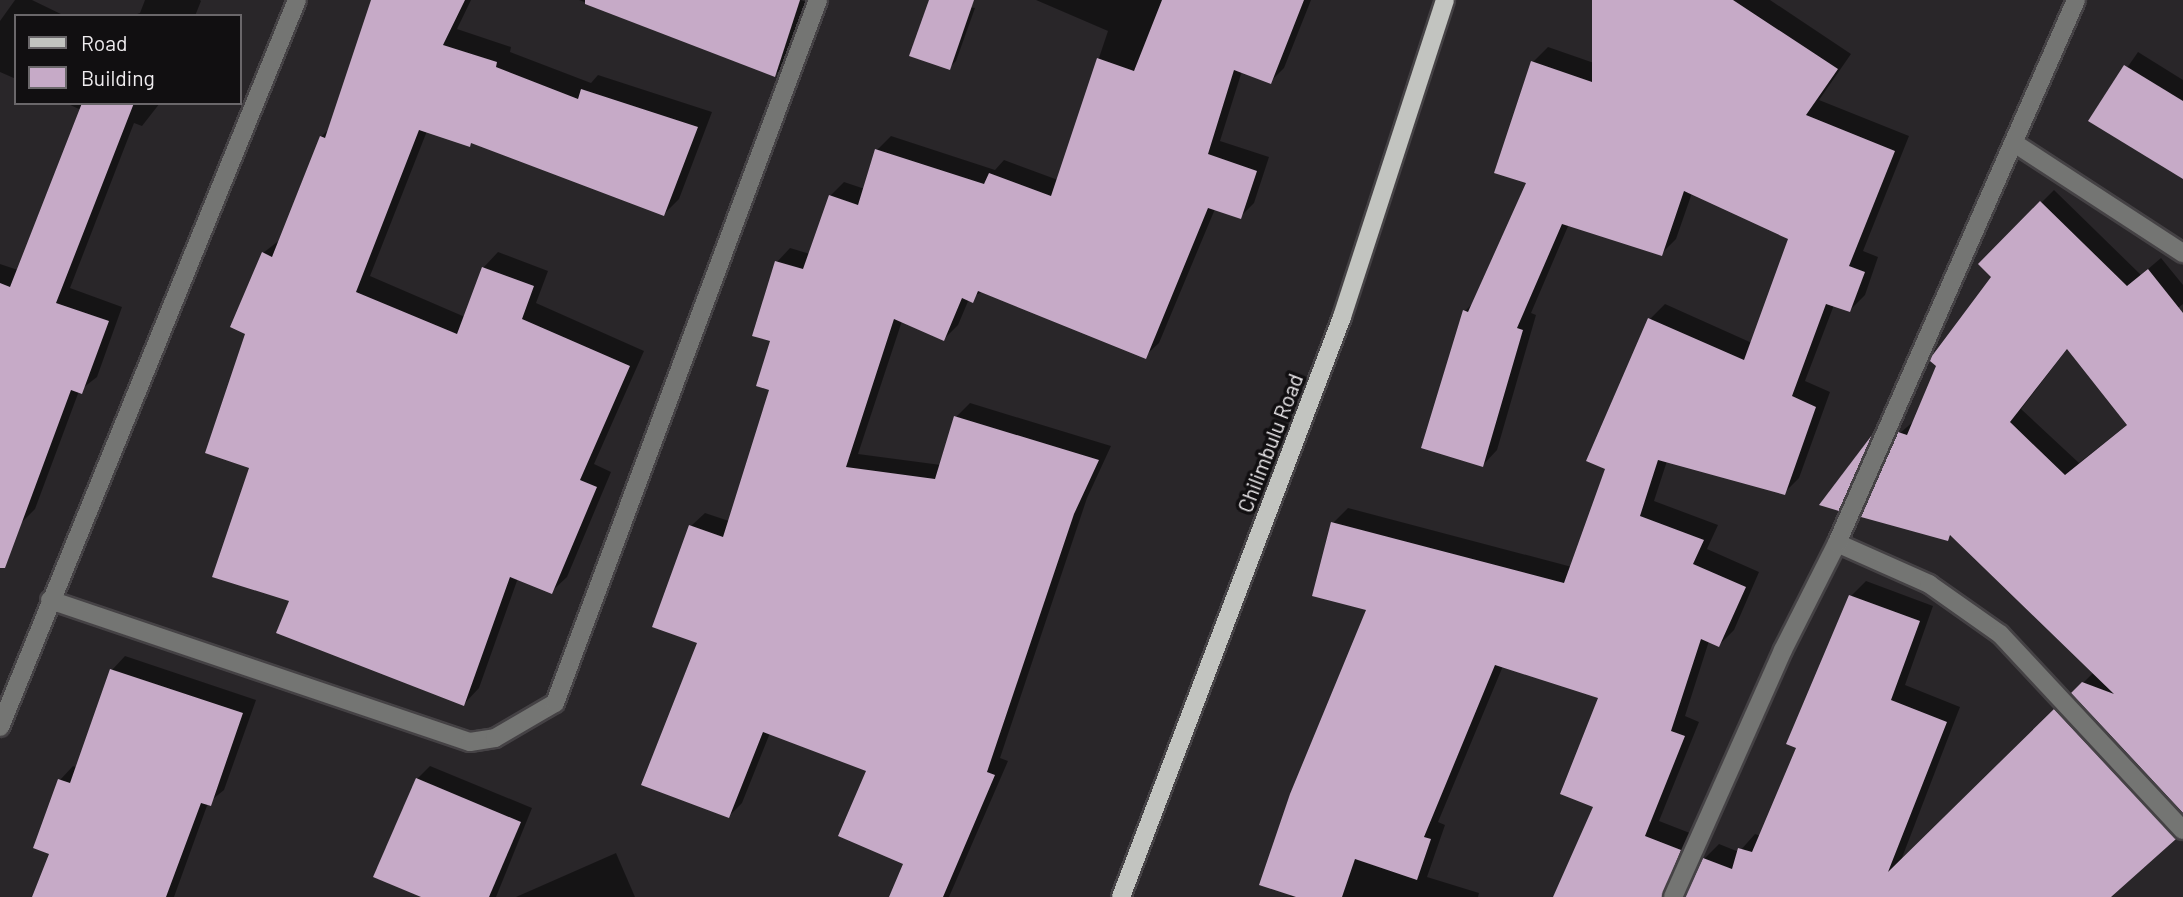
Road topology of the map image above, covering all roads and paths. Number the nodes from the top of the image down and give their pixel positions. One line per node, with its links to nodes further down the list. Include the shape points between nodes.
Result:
1 (297, 0): 8 (street)
2 (818, 0): 8 (street, via 555,703 495,738 470,742)
3 (1445, 0): 11 (main road, Chilimbulu Road, via 1342,317)
4 (2076, 0): 5 (street)
5 (2014, 143): 6 (street); 7 (street)
6 (2183, 253)
7 (1837, 543): 10 (street, via 1929,584 2000,634); 12 (street, via 1783,650)
8 (50, 600): 9 (street)
9 (0, 727)
10 (2183, 830)
11 (1121, 897)
12 (1673, 897)

